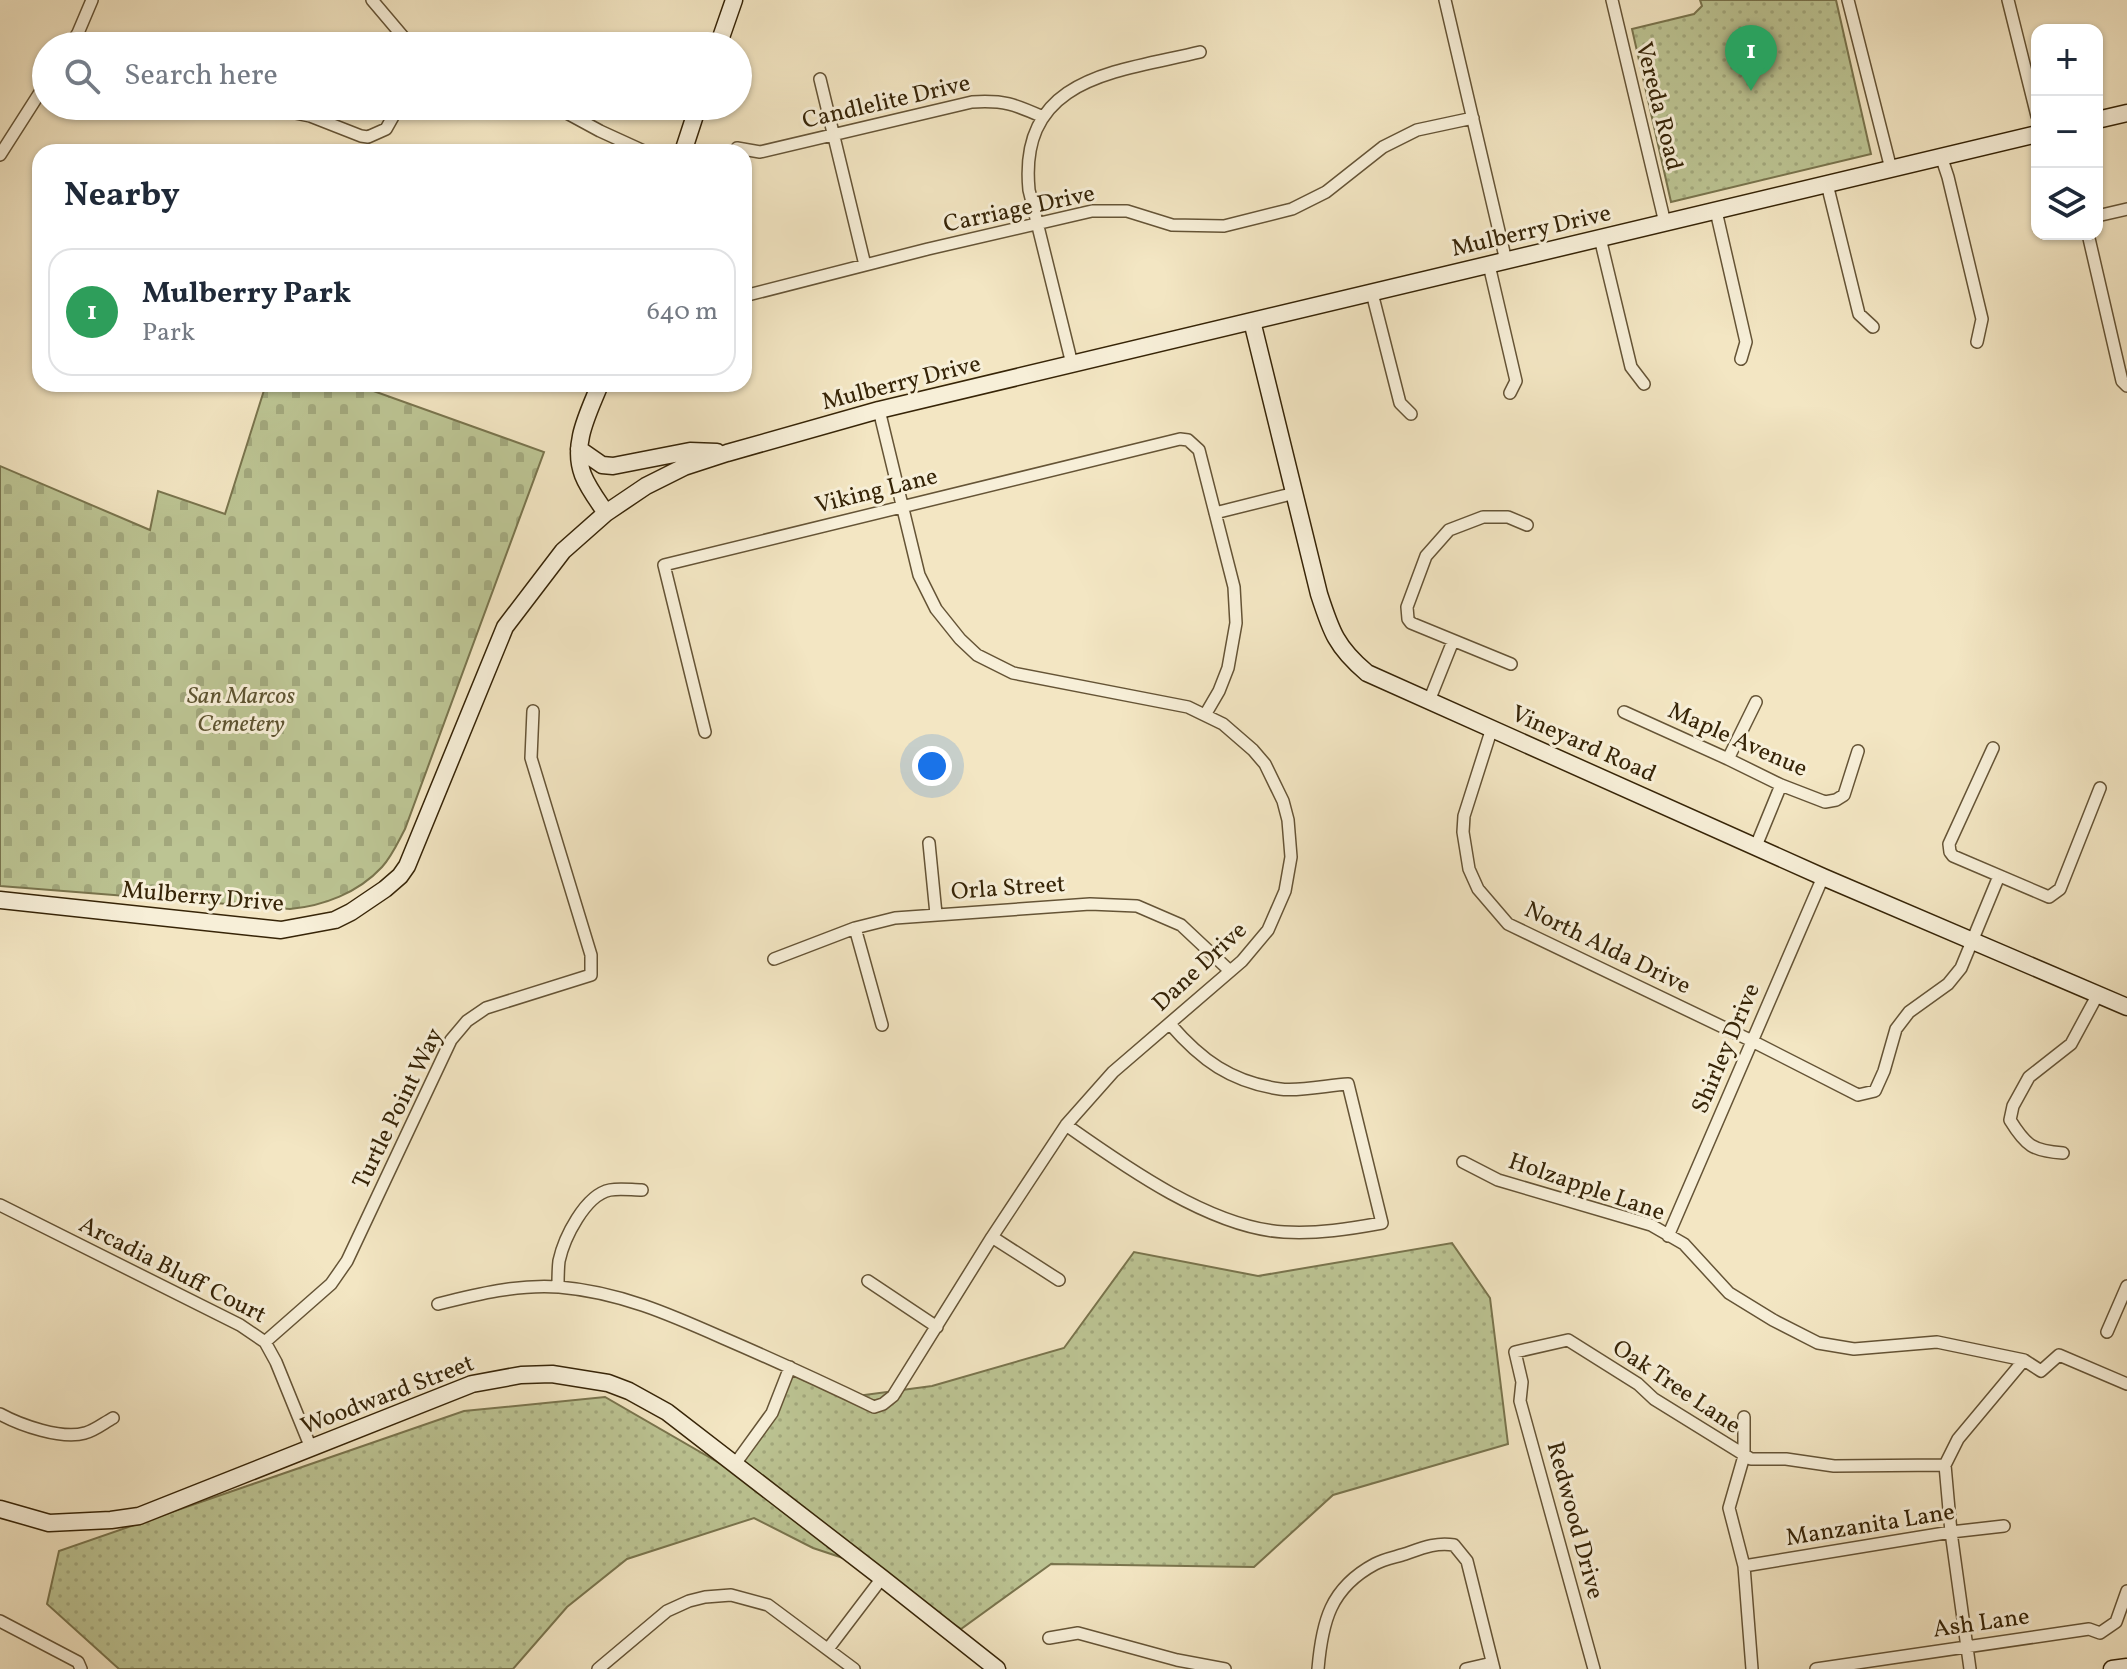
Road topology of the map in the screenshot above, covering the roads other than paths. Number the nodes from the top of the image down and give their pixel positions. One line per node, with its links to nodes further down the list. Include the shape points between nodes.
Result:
1 (92, 0): 8 (street)
2 (372, 0): 9 (street)
3 (734, 0): 10 (street)
4 (1445, 0): 17 (street)
5 (1612, 0): 36 (street, Vereda Road)
6 (1848, 0): 30 (street)
7 (2008, 0): 13 (street)
8 (78, 32)
9 (399, 32)
10 (723, 32)
11 (1200, 52): 16 (street, via 1103,75 1075,87)
12 (820, 79): 23 (street)
13 (2032, 96)
14 (32, 105): 28 (street)
15 (2127, 113): 18 (street)
16 (1043, 117): 23 (street, Candlelite Drive, via 1014,103 972,102); 35 (street, via 1027,167)
17 (1473, 118): 35 (street, Carriage Drive, via 1417,130 1383,147 1326,192 1292,209 1224,226 1172,225 1127,211 1092,211); 39 (street)
18 (2103, 119)
19 (320, 120): 20 (street, via 368,137 386,129)
20 (391, 120)
21 (580, 120): 25 (street)
22 (693, 120): 26 (street)
23 (833, 135): 27 (street, Candlelite Drive); 40 (street)
24 (2031, 135): 29 (street, Mulberry Drive)
25 (628, 144)
26 (686, 144)
27 (752, 151)
28 (0, 155)
29 (1941, 156): 30 (street, Mulberry Drive); 46 (street, via 1982,319)
30 (1891, 169): 31 (street, Mulberry Drive)
31 (1827, 184): 33 (street, Mulberry Drive); 45 (street, via 1859,314)
32 (2127, 209): 34 (street)
33 (1716, 211): 36 (street, Mulberry Drive); 47 (street, via 1746,342)
34 (2103, 215)
35 (1038, 223): 40 (street, Carriage Drive); 48 (street)
36 (1665, 223): 37 (street, Mulberry Drive)
37 (1600, 238): 39 (street, Mulberry Drive); 49 (street, via 1631,367)
38 (2089, 240): 50 (street)
39 (1506, 261): 41 (street, Mulberry Drive)
40 (865, 265): 43 (street, Carriage Drive)
41 (1489, 265): 42 (street, Mulberry Drive); 52 (street, via 1516,381)
42 (1372, 293): 44 (street, Mulberry Drive); 54 (street, via 1400,403)
43 (752, 294)
44 (1252, 321): 48 (street, Mulberry Drive); 57 (street, Vineyard Road)
45 (1873, 327)
46 (1977, 342)
47 (1741, 359)
48 (1072, 364): 53 (street, Mulberry Drive)
49 (1644, 384)
50 (2125, 384)
51 (597, 392): 55 (street)
52 (1510, 393)
53 (879, 410): 56 (street, Mulberry Drive); 58 (street, Dane Drive)
54 (1411, 414)
55 (579, 449): 56 (street, via 602,465 613,466 690,451); 59 (street, via 584,478)
56 (727, 453): 59 (street, Mulberry Drive, via 646,486)
57 (1295, 493): 60 (street); 64 (street, Vineyard Road, via 1332,634 1367,673)
58 (903, 506): 60 (street, Viking Lane, via 1180,439 1199,450); 68 (street, Dane Drive, via 919,575 936,609 977,655 1013,673 1188,707); 70 (street, Viking Lane, via 664,565)
59 (606, 513): 80 (street, Mulberry Drive, via 563,551 505,627 407,866 351,912 281,930)
60 (1215, 513): 68 (street, Viking Lane, via 1234,587 1236,623 1228,668)
61 (1527, 525): 62 (street, via 1508,517 1483,517 1449,530 1426,556 1407,607 1408,619)
62 (1453, 641): 63 (street); 64 (street)
63 (1511, 664)
64 (1429, 701): 69 (street, Vineyard Road)
65 (1756, 702): 73 (street)
66 (533, 711): 105 (street, Turtle Point Way, via 531,758 591,955 591,975 486,1008 467,1021 451,1040 347,1261 331,1284)
67 (1624, 712): 73 (street, Maple Avenue)
68 (1205, 715): 85 (street, Dane Drive, via 1223,724 1265,764 1288,820 1291,857 1285,891 1268,930)
69 (1492, 728): 77 (street, Vineyard Road); 90 (street, North Alda Drive, via 1464,816 1469,869 1478,889 1508,924)
70 (705, 732)
71 (1993, 748): 78 (street, via 1949,844 1953,856)
72 (1858, 751): 74 (street, Maple Avenue, via 1844,795 1836,800 1825,802)
73 (1728, 759): 74 (street, Maple Avenue)
74 (1781, 785): 77 (street)
75 (2100, 788): 78 (street, via 2060,889 2049,897)
76 (929, 843): 81 (street)
77 (1756, 846): 79 (street, Vineyard Road)
78 (1999, 876): 83 (street)
79 (1823, 877): 83 (street, Vineyard Road); 90 (street, Shirley Drive)
80 (0, 900)
81 (936, 914): 82 (street, Orla Street); 85 (street, Orla Street, via 1137,906 1181,925)
82 (855, 928): 84 (street, Orla Street); 89 (street)
83 (1973, 941): 86 (street, Vineyard Road); 90 (street, North Alda Drive, via 1948,984 1909,1012 1896,1029 1875,1091 1858,1095)
84 (774, 959)
85 (1230, 971): 88 (street, Dane Drive)
86 (2098, 994): 87 (street, Vineyard Road); 92 (street, via 2071,1044 2029,1077 2013,1106 2010,1120 2021,1138 2040,1151)
87 (2127, 1007)
88 (1170, 1024): 91 (street, Dane Drive, via 1113,1072); 91 (street, via 1212,1066 1239,1078 1282,1090 1348,1084 1382,1223 1332,1232 1245,1226 1138,1175)
89 (882, 1025)
90 (1752, 1041): 96 (street, Shirley Drive)
91 (1066, 1125): 97 (street, Dane Drive)
92 (2063, 1153)
93 (1463, 1162): 96 (street, Holzapple Lane, via 1498,1180 1651,1225)
94 (642, 1190): 101 (street, via 607,1190 579,1215 559,1261)
95 (0, 1205): 105 (street, Arcadia Bluff Court)
96 (1668, 1236): 106 (street, Holzapple Lane, via 1684,1244 1729,1293 1818,1343 1854,1349 1937,1342)
97 (992, 1237): 98 (street); 103 (street, Dane Drive)
98 (1059, 1280)
99 (868, 1281): 103 (street)
100 (2127, 1286): 104 (street)
101 (558, 1287): 102 (street, via 501,1289); 107 (street, via 620,1297)
102 (438, 1304)
103 (937, 1327): 107 (street, Dane Drive, via 893,1396 874,1407)
104 (2107, 1332)
105 (265, 1342): 113 (street, Arcadia Bluff Court)
106 (2024, 1360): 109 (street, Holzapple Lane, via 2041,1371 2059,1355); 116 (street, via 1958,1439)
107 (790, 1367): 115 (street, via 772,1413)
108 (1522, 1382): 114 (street, Oak Tree Lane, via 1515,1352 1568,1340); 136 (street, Redwood Drive, via 1520,1401)
109 (2127, 1384)
110 (0, 1414): 112 (street, via 49,1433 83,1434)
111 (1744, 1417): 114 (street)
112 (113, 1418)
113 (311, 1448): 115 (street, Woodward Street, via 472,1384 552,1374 629,1391 667,1412); 117 (street, Woodward Street, via 139,1516 49,1523)
114 (1744, 1456): 116 (street, Oak Tree Lane, via 1834,1466); 120 (street, via 1729,1508)
115 (735, 1464): 121 (street, Woodward Street)
116 (1945, 1465): 119 (street)
117 (1, 1514)
118 (2004, 1526): 119 (street, Manzanita Lane)
119 (1951, 1532): 120 (street, Manzanita Lane); 125 (street)
120 (1744, 1566): 137 (street)
121 (882, 1578): 126 (street); 132 (street, Woodward Street)
122 (2127, 1591): 125 (street, Ash Lane, via 2116,1622 2100,1633 2089,1629)
123 (0, 1621): 129 (street, via 78,1662)
124 (1049, 1638): 133 (street, via 1078,1633)
125 (1968, 1645): 138 (street, Ash Lane); 139 (street)
126 (828, 1649): 130 (street, via 768,1605 731,1595 705,1597 667,1611); 131 (street)
127 (1493, 1666): 134 (street, via 1467,1561 1454,1545 1440,1543 1376,1563 1346,1584 1332,1604); 135 (street)
128 (2127, 1667): 140 (street)
129 (81, 1669)
130 (598, 1669)
131 (854, 1669)
132 (997, 1669)
133 (1225, 1669)
134 (1318, 1669)
135 (1466, 1669)
136 (1594, 1669)
137 (1752, 1669)
138 (1816, 1669)
139 (1970, 1669)
140 (2112, 1669)

